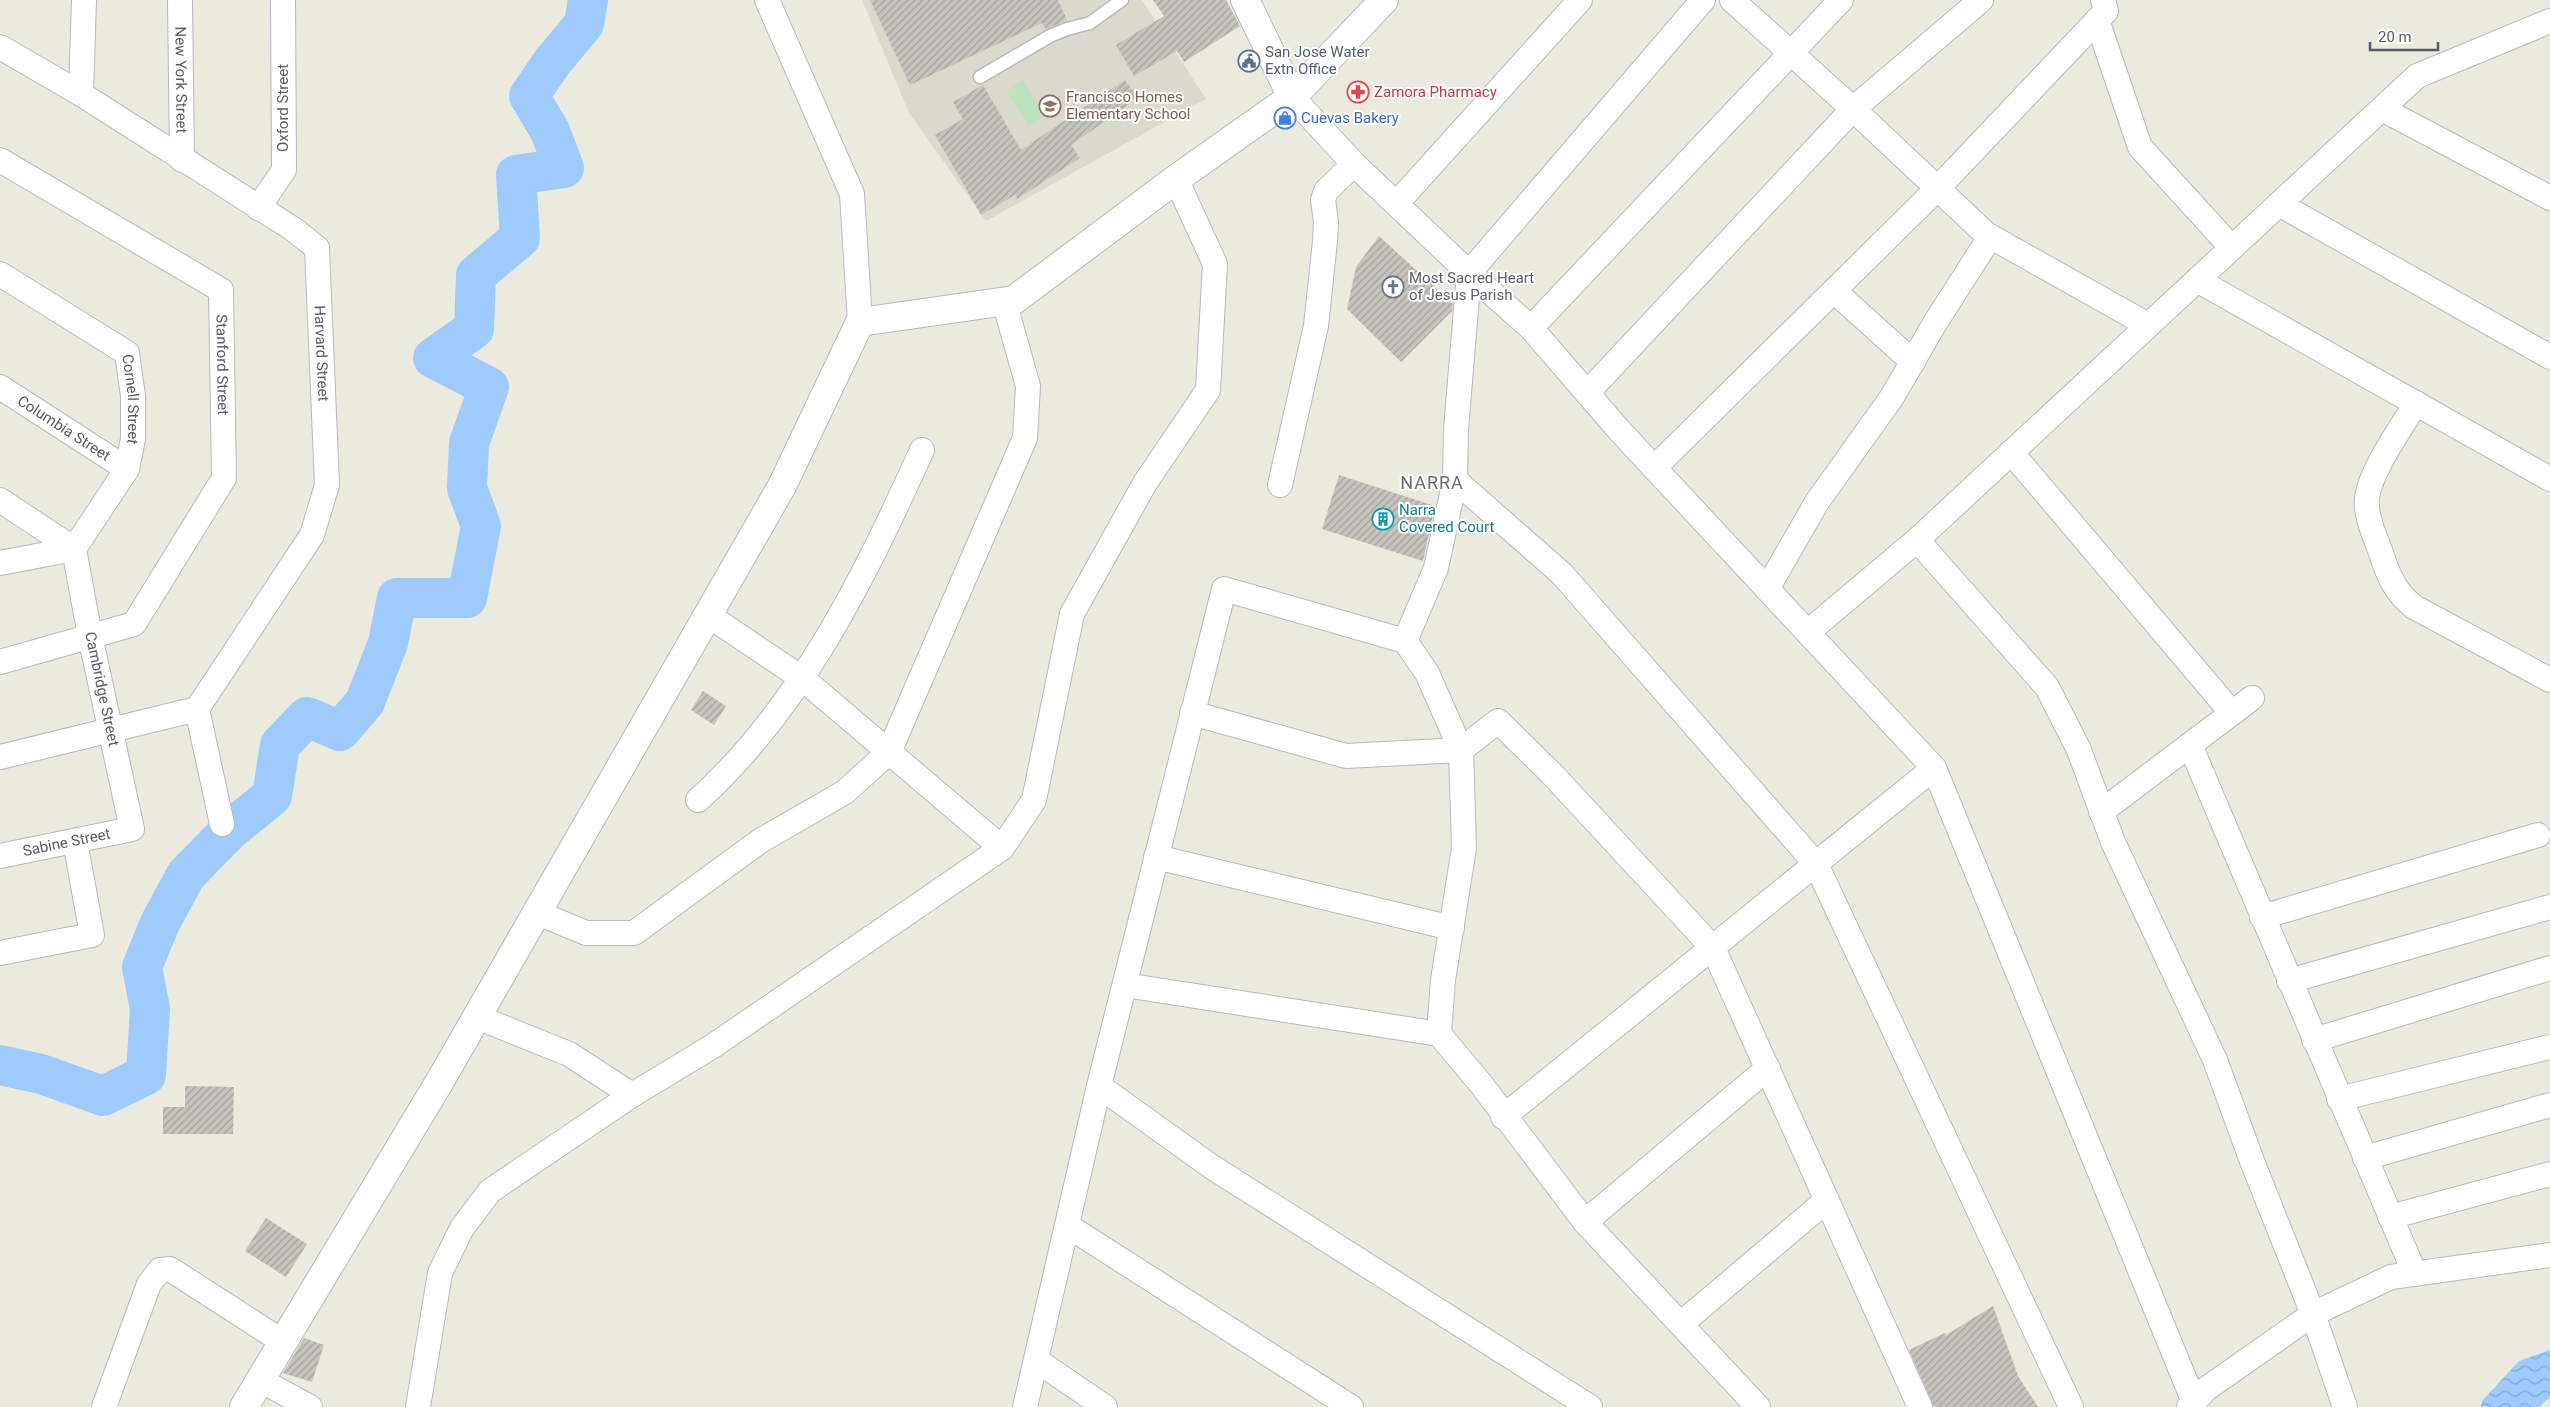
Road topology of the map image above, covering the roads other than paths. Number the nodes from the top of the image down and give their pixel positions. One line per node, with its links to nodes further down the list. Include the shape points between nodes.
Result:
1 (84, 0): 18 (street)
2 (180, 0): 23 (street, New York Street)
3 (283, 0): 30 (street, Oxford Street, via 284,170)
4 (767, 0): 38 (street, via 852,194)
5 (1122, 0): 17 (lane, via 1090,23 1050,36)
6 (1245, 0): 19 (street)
7 (1384, 0): 19 (street)
8 (1580, 0): 28 (street)
9 (1703, 0): 33 (street)
10 (1732, 0): 16 (street)
11 (1841, 0): 16 (street)
12 (1981, 0): 20 (street)
13 (2100, 10): 26 (street); 32 (street, via 2140,147)
14 (2550, 21): 21 (street, via 2417,76)
15 (0, 47): 18 (street, Harvard Street)
16 (1790, 54): 20 (street); 40 (street)
17 (980, 77)
18 (81, 94): 23 (street, Harvard Street)
19 (1292, 97): 24 (street); 25 (street)
20 (1854, 109): 26 (street); 44 (street)
21 (2382, 109): 27 (street); 29 (street)
22 (0, 160): 60 (street, Stanford Street, via 221,290 224,478 134,624)
23 (182, 160): 30 (street, Harvard Street)
24 (1354, 164): 28 (street); 52 (street, via 1324,195 1325,241 1316,326)
25 (1176, 179): 37 (street, via 1014,300); 81 (street, via 1215,264 1208,390 1146,483 1072,614 1034,800)
26 (1937, 189): 31 (street); 36 (street)
27 (2550, 198)
28 (1397, 203): 33 (street)
29 (2279, 204): 32 (street); 41 (street)
30 (258, 208): 66 (street, Harvard Street, via 318,248 328,485 312,535)
31 (1990, 237): 39 (street); 42 (street)
32 (2232, 248): 35 (street)
33 (1469, 273): 40 (street); 51 (street)
34 (0, 274): 49 (street, Cornell Street, via 127,353 133,396 133,439)
35 (2198, 280): 39 (street); 45 (street)
36 (1834, 291): 42 (street); 48 (street)
37 (1004, 301): 38 (street); 72 (street, via 1028,386 1025,438)
38 (860, 322): 58 (street, via 782,486)
39 (2148, 325): 47 (street)
40 (1531, 328): 44 (street)
41 (2550, 357)
42 (1913, 362): 57 (street, via 1817,502)
43 (0, 387): 49 (street, Columbia Street)
44 (1587, 393): 48 (street)
45 (2416, 403): 50 (street); 64 (street, via 2374,476 2367,498 2369,518 2393,585 2400,596 2414,607)
46 (922, 450): 63 (street, via 847,602)
47 (2011, 452): 54 (street); 68 (street)
48 (1654, 468): 57 (street)
49 (127, 469): 55 (street, Cornell Street)
50 (2550, 479)
51 (1455, 480): 61 (street, via 1436,568); 84 (street, via 1562,574)
52 (1280, 485)
53 (0, 500): 55 (street)
54 (1917, 540): 59 (street); 76 (street, via 2047,687 2079,750)
55 (74, 549): 56 (street); 60 (street, Cambridge Street)
56 (0, 563)
57 (1767, 589): 59 (street)
58 (708, 614): 63 (street); 86 (street)
59 (1808, 632): 74 (street)
60 (90, 636): 62 (street); 69 (street, Cambridge Street)
61 (1405, 641): 67 (street, via 1224,589); 71 (street, via 1427,673)
62 (0, 662)
63 (803, 679): 72 (street); 75 (street, via 749,748)
64 (2550, 680)
65 (2252, 698): 68 (street)
66 (197, 709): 69 (street); 77 (street)
67 (1192, 712): 71 (street, via 1346,756); 83 (street)
68 (2232, 713): 70 (street)
69 (110, 732): 73 (street); 78 (street, Cambridge Street)
70 (2190, 745): 76 (street); 87 (street)
71 (1461, 750): 88 (street, via 1464,848); 89 (street, via 1498,721 1552,774)
72 (890, 752): 81 (street); 86 (street, via 845,792 760,841 634,933 586,933)
73 (0, 757)
74 (1934, 768): 84 (street); 117 (street)
75 (698, 800)
76 (2101, 812): 112 (street, via 2215,1060)
77 (222, 824)
78 (132, 829): 80 (street, Sabine Street)
79 (2538, 835): 87 (street)
80 (75, 841): 82 (street, Sabine Street); 90 (street, via 92,935)
81 (1002, 848): 100 (street, via 713,1046)
82 (0, 856)
83 (1156, 857): 88 (street); 93 (street)
84 (1816, 864): 89 (street); 128 (street)
85 (2550, 907): 92 (street)
86 (538, 913): 94 (street)
87 (2262, 918): 92 (street)
88 (1452, 928): 95 (street, via 1443,980)
89 (1713, 948): 98 (street); 103 (street)
90 (0, 954)
91 (2550, 968): 96 (street)
92 (2289, 982): 96 (street)
93 (1125, 985): 95 (street); 99 (street)
94 (477, 1017): 100 (street, via 569,1054); 114 (street)
95 (1439, 1034): 103 (street)
96 (2314, 1040): 101 (street)
97 (2550, 1047): 101 (street)
98 (1768, 1068): 106 (street); 108 (street)
99 (1099, 1086): 109 (street); 125 (street, via 1212,1167)
100 (632, 1095): 121 (street, via 490,1191 462,1228 440,1273)
101 (2340, 1099): 104 (street)
102 (2550, 1105): 104 (street)
103 (1504, 1117): 108 (street)
104 (2365, 1158): 107 (street)
105 (2550, 1174): 107 (street)
106 (1827, 1200): 113 (street); 127 (street)
107 (2390, 1217): 111 (street)
108 (1585, 1222): 113 (street)
109 (1068, 1226): 115 (street); 124 (street)
110 (2550, 1255): 111 (street)
111 (2415, 1274): 112 (street, via 2391,1277)
112 (2313, 1314): 117 (street, via 2206,1389); 129 (street)
113 (1682, 1323): 126 (street)
114 (283, 1342): 116 (street); 118 (street, via 170,1269 160,1270 149,1284)
115 (1036, 1360): 122 (street); 123 (street)
116 (260, 1380): 119 (street); 120 (street)
117 (2192, 1405)
118 (104, 1407)
119 (244, 1407)
120 (310, 1407)
121 (418, 1407)
122 (1025, 1407)
123 (1105, 1407)
124 (1351, 1407)
125 (1590, 1407)
126 (1758, 1407)
127 (1920, 1407)
128 (2071, 1407)
129 (2345, 1407)

